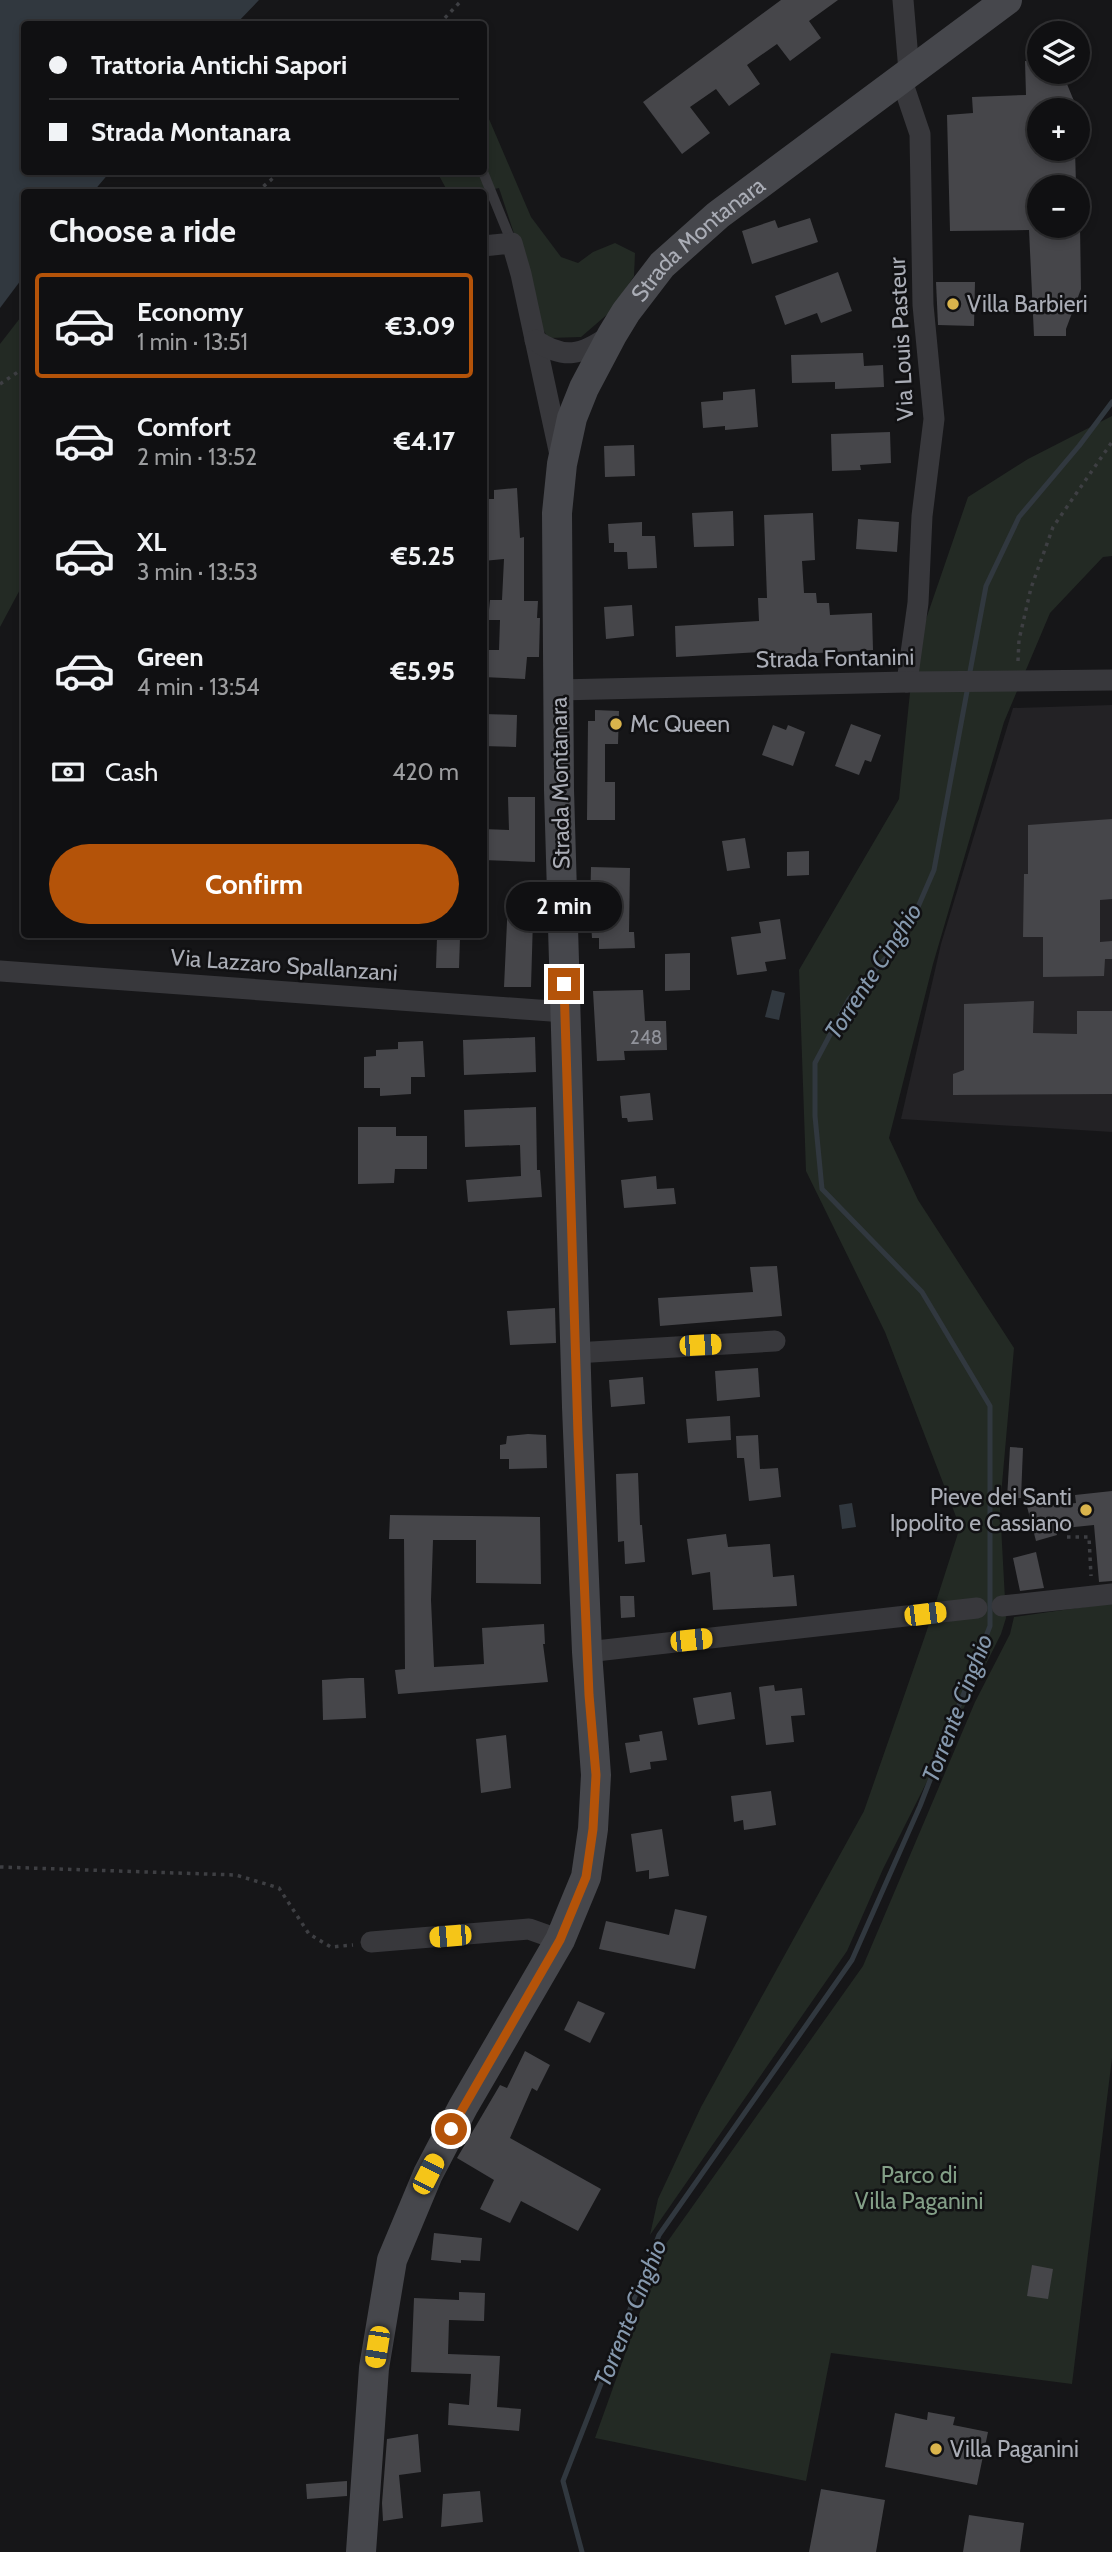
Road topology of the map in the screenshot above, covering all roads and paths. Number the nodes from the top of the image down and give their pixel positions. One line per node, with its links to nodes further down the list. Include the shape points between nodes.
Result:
1 (462, 0): 4 (path)
2 (903, 0): 5 (street, Via Louis Pasteur)
3 (1007, 0): 5 (main road, Strada Montanara)
4 (442, 21)
5 (905, 75): 11 (main road, Strada Montanara, via 718,215 662,265); 19 (street, Via Louis Pasteur, via 920,134 923,305 934,419)
6 (277, 175): 8 (path)
7 (483, 175): 9 (lane)
8 (260, 189)
9 (512, 243): 10 (street); 12 (street)
10 (487, 246)
11 (612, 335): 12 (street, via 590,350 567,353); 16 (main road, Strada Montanara, via 572,418)
12 (535, 340): 16 (street)
13 (21, 370): 14 (path)
14 (0, 384)
15 (1112, 442): 17 (path, via 1053,527 1031,588)
16 (562, 464): 20 (main road, Strada Montanara, via 557,513)
17 (1018, 663)
18 (1112, 680): 19 (street, Strada Fontanini)
19 (907, 682): 20 (street, Strada Fontanini)
20 (558, 690): 22 (main road, Strada Montanara)
21 (0, 971): 22 (street, Via Lazzaro Spallanzani)
22 (565, 1012): 24 (main road, Strada Montanara)
23 (775, 1341): 24 (street)
24 (576, 1353): 29 (main road, Strada Montanara)
25 (1067, 1537): 26 (path, via 1089,1537)
26 (1102, 1596): 27 (street)
27 (1002, 1606)
28 (977, 1608): 29 (street)
29 (587, 1652): 31 (main road, Strada Montanara, via 596,1775 593,1829 586,1877)
30 (0, 1867): 32 (path, via 236,1875 279,1888 309,1934 331,1947)
31 (560, 1940): 32 (street, via 529,1929); 33 (main road, Strada Montanara, via 457,2118 392,2260 374,2368)
32 (371, 1942)
33 (360, 2552)

